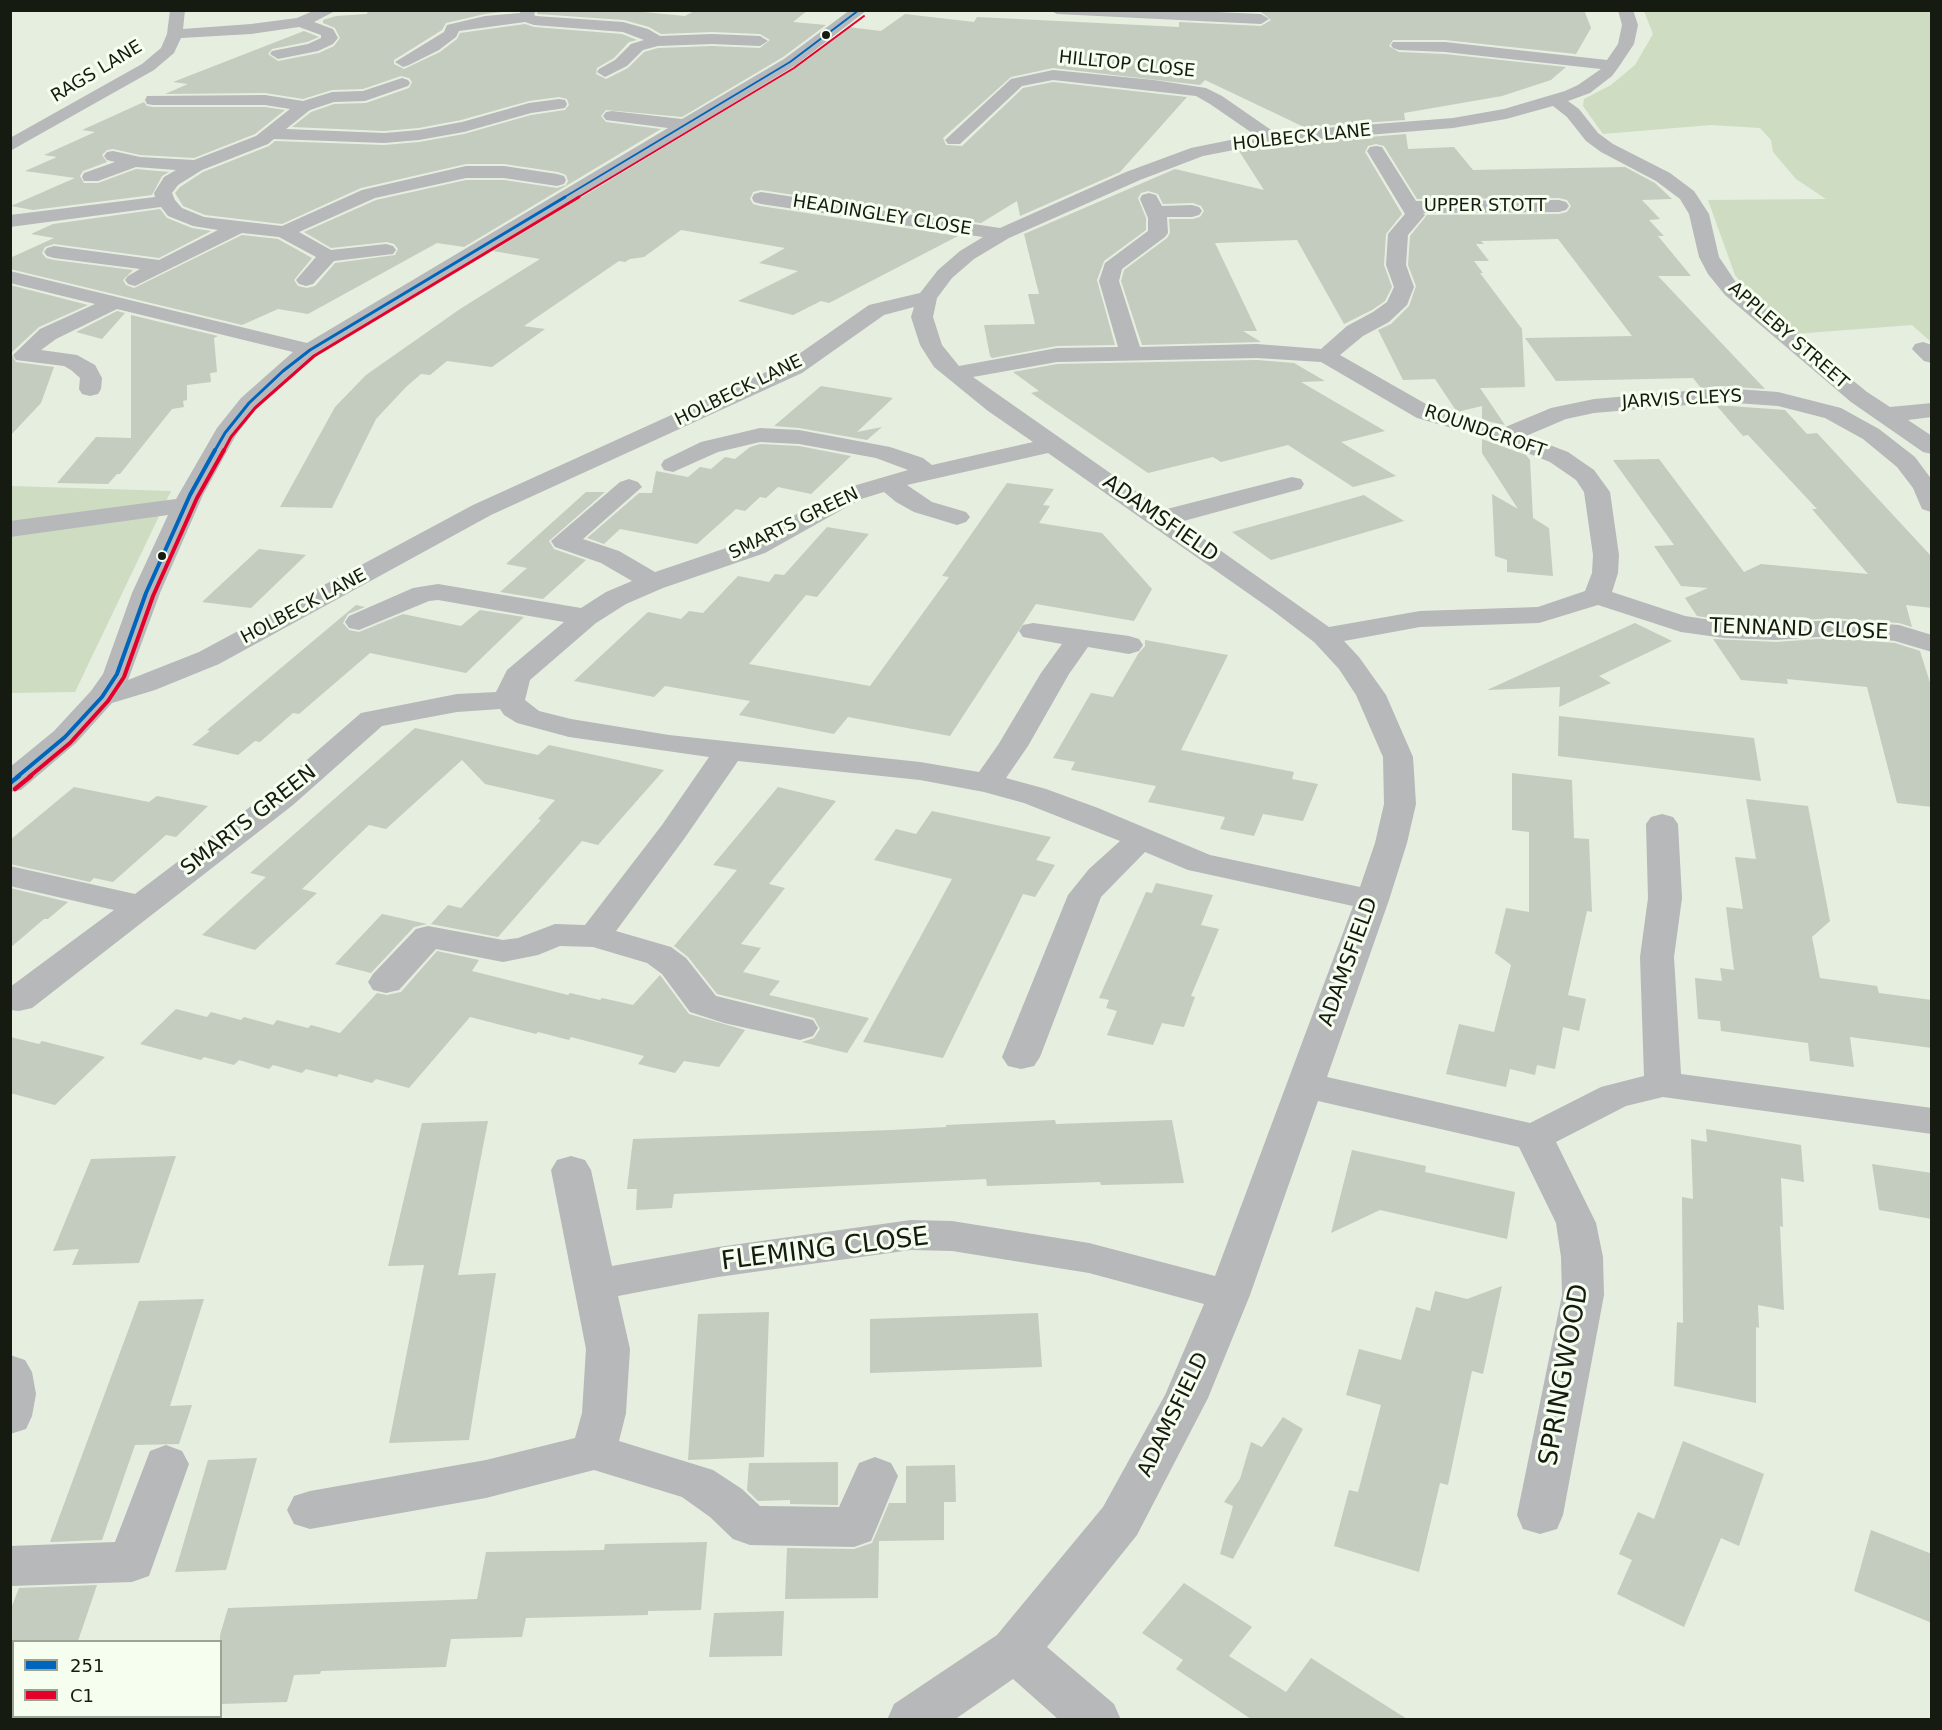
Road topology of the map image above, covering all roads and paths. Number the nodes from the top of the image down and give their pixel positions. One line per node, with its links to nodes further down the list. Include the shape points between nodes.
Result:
1 (178, 10): 9 (street, RAGS LANE)
2 (860, 10): 25 (street, via 790,62)
3 (1057, 10): 7 (street)
4 (1625, 10): 16 (street, via 1629,34)
5 (334, 11): 8 (street)
6 (528, 14): 10 (street, via 554,23 623,27); 15 (street, via 452,28 451,34 433,47)
7 (1261, 19)
8 (300, 22): 9 (street); 13 (street, via 330,35 322,45)
9 (174, 34): 29 (street, RAGS LANE, via 168,50 148,67)
10 (657, 41): 11 (street); 18 (street, via 637,47)
11 (760, 41)
12 (1399, 45): 16 (street)
13 (304, 50): 14 (street); 17 (street)
14 (278, 54)
15 (404, 62)
16 (1612, 65): 21 (street, via 1584,89)
17 (271, 70)
18 (605, 72)
19 (402, 83): 23 (street, via 364,96 332,97)
20 (153, 100): 23 (street, via 265,100)
21 (1556, 100): 27 (street, HOLBECK LANE, via 1453,123); 60 (street, APPLEBY STREET, via 1606,148 1680,188 1699,214 1709,258 1732,291)
22 (559, 104): 26 (street, via 529,108 449,131 400,137)
23 (304, 106): 26 (street)
24 (612, 116): 25 (street)
25 (686, 125): 54 (street)
26 (269, 134): 33 (street, via 243,149)
27 (1270, 138): 28 (street, HILLTOP CLOSE, via 1200,92 1053,75 1017,82); 44 (street, HOLBECK LANE, via 1197,152)
28 (954, 140)
29 (10, 146)
30 (1376, 151): 39 (street)
31 (113, 156): 32 (street)
32 (134, 160): 33 (street); 34 (street)
33 (196, 166): 37 (street, via 171,181 163,193)
34 (90, 177)
35 (557, 180): 43 (street, via 504,172 466,172 369,194)
36 (761, 198): 44 (street, HEADINGLEY CLOSE)
37 (166, 201): 41 (street); 42 (street, via 175,212 200,222)
38 (1559, 206): 39 (street, UPPER STOTT)
39 (1412, 207): 56 (street, via 1414,214 1398,234 1396,265 1404,287 1396,305 1354,331)
40 (1192, 211): 55 (street, via 1153,206 1158,232 1112,267 1109,281)
41 (10, 221)
42 (237, 228): 43 (street); 48 (street)
43 (284, 232): 47 (street)
44 (1002, 234): 52 (street, HOLBECK LANE, via 967,255 945,274)
45 (386, 250): 47 (street)
46 (54, 252): 48 (street)
47 (328, 256): 51 (street)
48 (161, 266): 50 (street)
49 (10, 278): 53 (street)
50 (135, 280)
51 (306, 280)
52 (927, 298): 57 (street, ADAMSFIELD, via 922,317 931,345); 83 (street, HOLBECK LANE, via 877,310 794,368 482,510 209,658)
53 (114, 303): 54 (street); 58 (street, via 48,334 24,356 69,360 87,370)
54 (310, 350): 69 (street, via 249,403 225,433)
55 (1131, 352): 56 (street, ROUNDCROFT, via 1257,351); 57 (street, ROUNDCROFT, via 1057,355)
56 (1326, 356): 61 (street, ROUNDCROFT, via 1425,413)
57 (954, 374): 62 (street, ADAMSFIELD)
58 (90, 389)
59 (1932, 410): 60 (street)
60 (1884, 415): 63 (street, APPLEBY STREET)
61 (1505, 436): 70 (street, JARVIS CLEYS, via 1559,413 1594,406 1722,395 1778,399 1833,413 1870,434 1906,462 1925,488); 75 (street, ROUNDCROFT, via 1573,466 1593,484 1600,502 1606,555)
62 (1053, 445): 65 (street, SMARTS GREEN); 72 (street, ADAMSFIELD)
63 (1932, 447)
64 (673, 465): 65 (street, via 710,447 760,435 799,437 881,452 908,460)
65 (928, 473): 66 (street, SMARTS GREEN)
66 (888, 482): 71 (street, via 923,507); 74 (street, SMARTS GREEN, via 833,503 756,547)
67 (1292, 484): 72 (street)
68 (629, 487): 74 (street, via 564,541 610,557)
69 (186, 504): 73 (street); 83 (street, via 146,593 117,674)
70 (1931, 504)
71 (957, 517)
72 (1160, 519): 79 (street, ADAMSFIELD)
73 (10, 528)
74 (653, 582): 76 (street, SMARTS GREEN)
75 (1597, 596): 79 (street, via 1539,615 1420,620); 81 (street, TENNAND CLOSE, via 1682,624 1776,632 1864,629 1899,633)
76 (586, 617): 77 (street, via 438,591); 84 (street, SMARTS GREEN, via 517,676)
77 (359, 622)
78 (1033, 631): 80 (street)
79 (1324, 636): 91 (street, ADAMSFIELD, via 1371,695 1398,757 1400,804)
80 (1080, 638): 82 (street); 87 (street)
81 (1932, 644)
82 (1129, 645)
83 (102, 697): 86 (street, via 65,737)
84 (510, 700): 85 (street, via 514,709 528,717 569,728); 92 (street, SMARTS GREEN, via 457,703 372,719 282,798)
85 (729, 751): 87 (street, via 920,771); 93 (street)
86 (10, 783)
87 (987, 783): 89 (street, via 1087,814)
88 (1662, 824): 98 (street, via 1665,898 1658,957)
89 (1140, 839): 91 (street, via 1200,863); 97 (street, via 1085,895)
90 (10, 876): 92 (street)
91 (1372, 900): 99 (street, ADAMSFIELD)
92 (141, 906): 95 (street, SMARTS GREEN, via 19,1000)
93 (595, 936): 94 (street, via 555,935 503,951 428,937); 96 (street, via 659,955 674,966 703,1004)
94 (386, 982)
95 (10, 998)
96 (800, 1028)
97 (1021, 1057)
98 (1663, 1084): 100 (street); 101 (street, via 1614,1096)
99 (1305, 1085): 101 (street); 104 (street, ADAMSFIELD)
100 (1932, 1121)
101 (1534, 1137): 111 (street, SPRINGWOOD, via 1576,1223 1583,1295)
102 (571, 1170): 103 (street)
103 (595, 1285): 104 (street, FLEMING CLOSE, via 857,1240 911,1235 952,1236 1089,1258); 107 (street, via 608,1349 604,1413)
104 (1229, 1295): 113 (street, ADAMSFIELD, via 1186,1398 1120,1521)
105 (10, 1372): 106 (street, via 14,1394)
106 (10, 1416)
107 (594, 1452): 109 (street, via 697,1483 750,1525 854,1527); 110 (street, via 486,1479)
108 (166, 1464): 112 (street, via 132,1562)
109 (875, 1476)
110 (310, 1510)
111 (1540, 1515)
112 (10, 1566)
113 (1015, 1650): 114 (street, ADAMSFIELD); 115 (street)
114 (912, 1719)
115 (1096, 1719)

